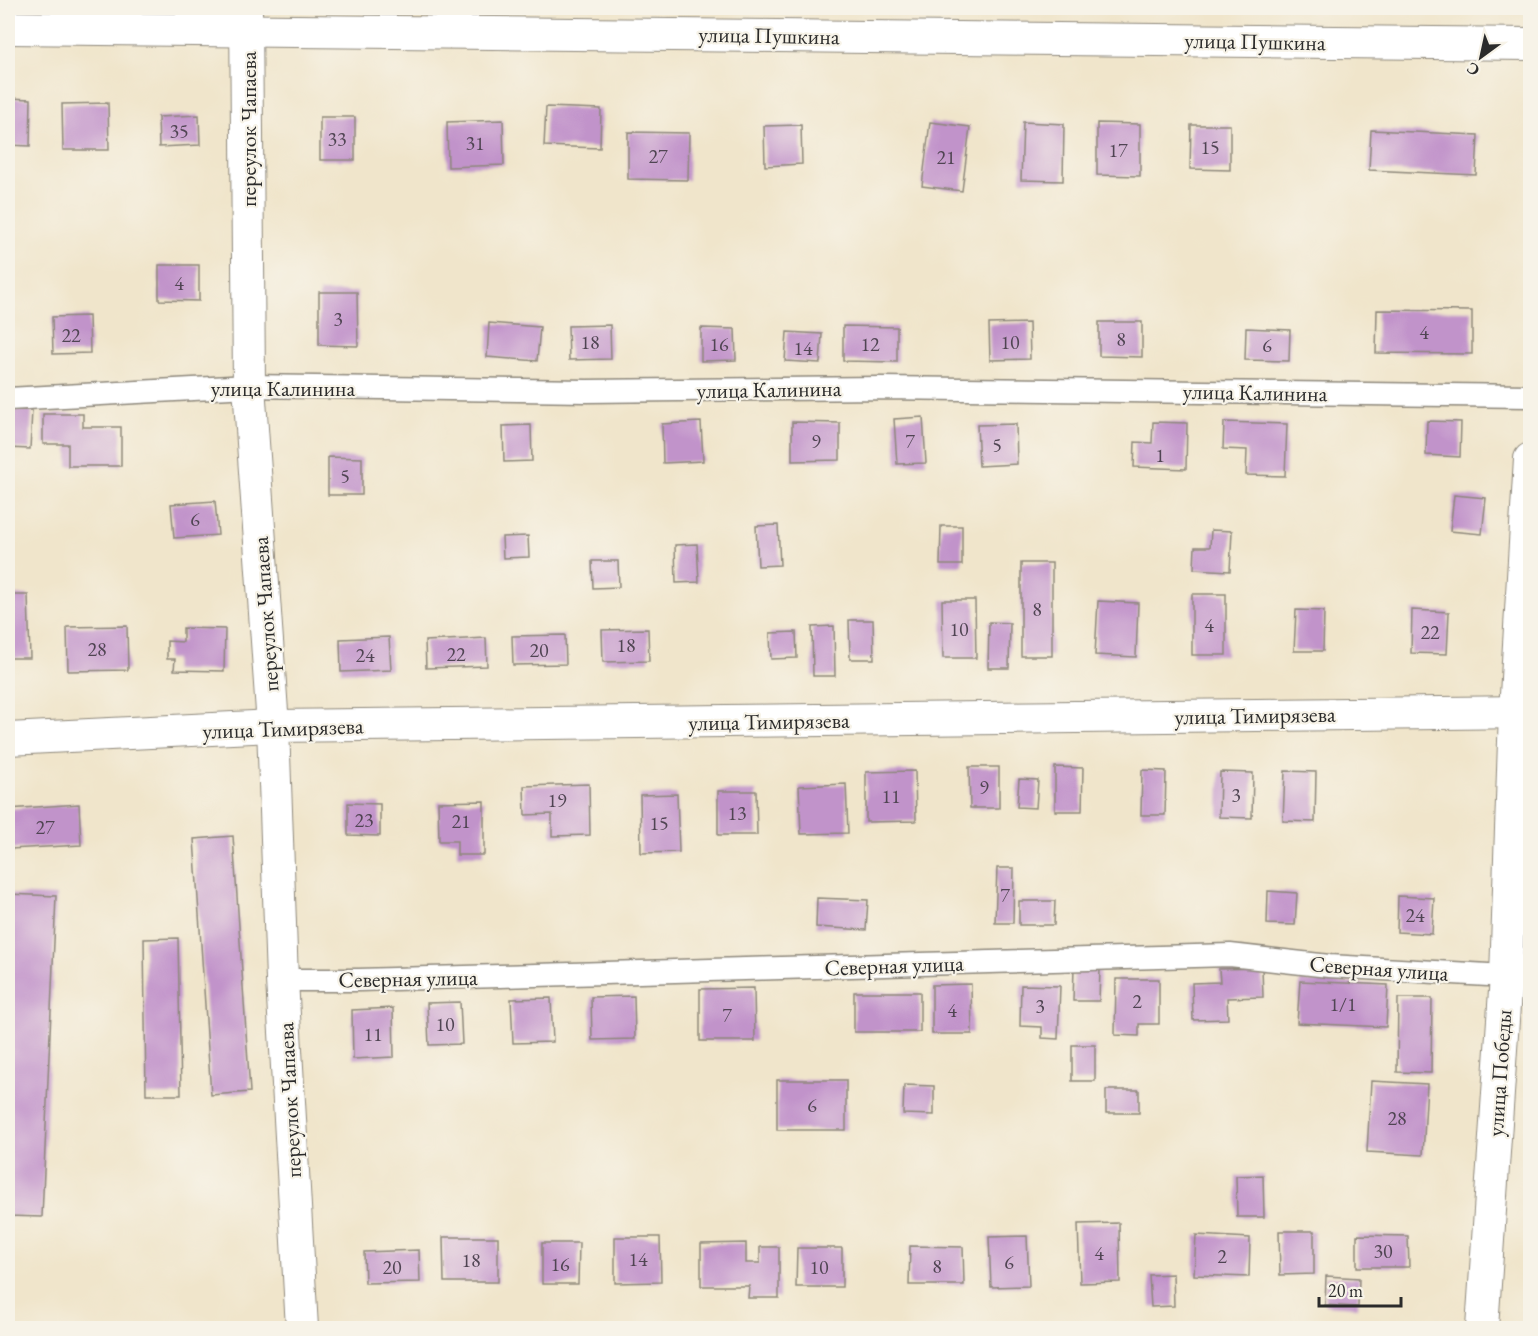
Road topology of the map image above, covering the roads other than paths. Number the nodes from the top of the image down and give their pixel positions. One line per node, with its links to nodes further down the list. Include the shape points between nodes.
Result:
1 (247, 18): 2 (street, улица Пушкина); 3 (street, улица Пушкина); 4 (street, переулок Чапаева)
2 (8, 28)
3 (1530, 44)
4 (249, 386): 5 (street, улица Калинина); 6 (street, улица Калинина); 9 (street, переулок Чапаева)
5 (1530, 396)
6 (8, 399)
7 (1530, 459): 8 (street, улица Победы)
8 (1523, 712): 9 (street, улица Тимирязева); 11 (street, улица Победы)
9 (273, 726): 10 (street, улица Тимирязева); 12 (street, переулок Чапаева)
10 (8, 739)
11 (1506, 976): 12 (street, Северная улица, via 1329,966 1230,955); 14 (street, улица Победы)
12 (282, 980): 13 (street, переулок Чапаева)
13 (302, 1329)
14 (1482, 1329)

